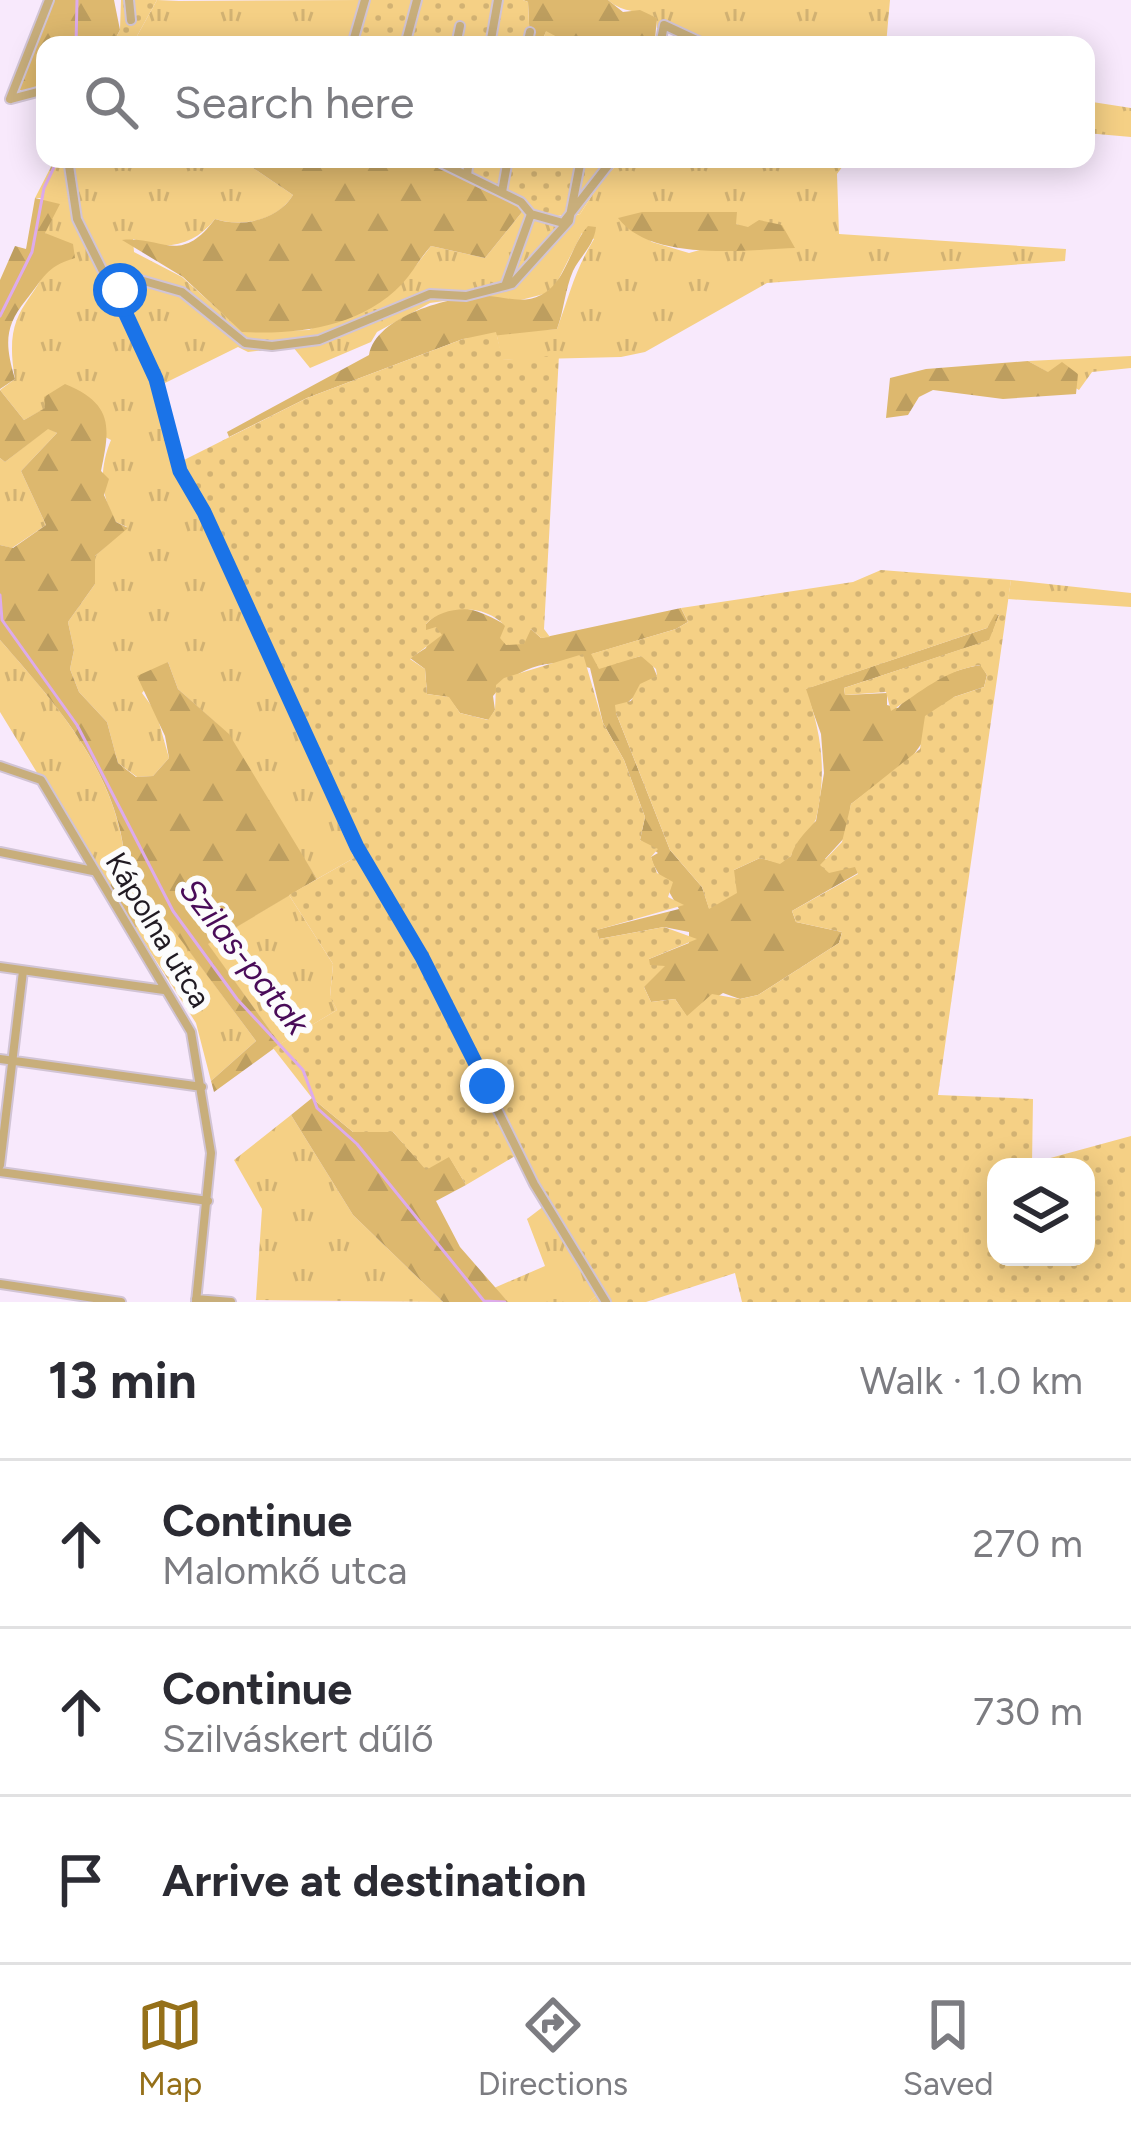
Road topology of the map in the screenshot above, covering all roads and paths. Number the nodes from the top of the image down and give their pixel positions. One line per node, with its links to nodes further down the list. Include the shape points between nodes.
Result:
1 (49, 0): 16 (street)
2 (129, 0): 6 (street)
3 (364, 0): 9 (street)
4 (417, 0): 10 (street)
5 (498, 0): 12 (street)
6 (130, 20)
7 (460, 26): 11 (street)
8 (530, 32): 13 (street)
9 (354, 36)
10 (407, 36)
11 (458, 36)
12 (492, 36)
13 (529, 36)
14 (662, 36): 15 (street, via 664,25)
15 (688, 36)
16 (9, 99)
17 (69, 168): 27 (street, via 77,219)
18 (452, 168): 23 (street)
19 (468, 168): 23 (street)
20 (506, 168): 24 (street)
21 (579, 168): 26 (street)
22 (607, 168): 26 (street)
23 (467, 175): 24 (street)
24 (502, 192): 25 (street)
25 (531, 214): 26 (street); 29 (street)
26 (569, 221): 29 (street)
27 (104, 265): 28 (street); 30 (street)
28 (130, 280): 29 (street, via 182,292 240,341 272,346 336,335 430,294); 30 (street)
29 (504, 289)
30 (119, 299): 46 (street, via 156,379 180,471 365,864 422,957 534,1184)
31 (0, 766): 33 (street, Kápolna utca, via 41,780)
32 (0, 852): 33 (street)
33 (93, 872): 36 (street, Kápolna utca)
34 (0, 967): 35 (street)
35 (23, 970): 36 (street); 38 (street)
36 (164, 990): 39 (street, Kápolna utca, via 189,1025)
37 (0, 1059): 38 (street)
38 (12, 1060): 39 (street); 40 (street)
39 (202, 1088): 41 (street, Kápolna utca, via 211,1139)
40 (0, 1168): 41 (street)
41 (208, 1201): 43 (street, Kápolna utca)
42 (0, 1284): 44 (street)
43 (196, 1301): 45 (street)
44 (121, 1302)
45 (231, 1302)
46 (606, 1302)

